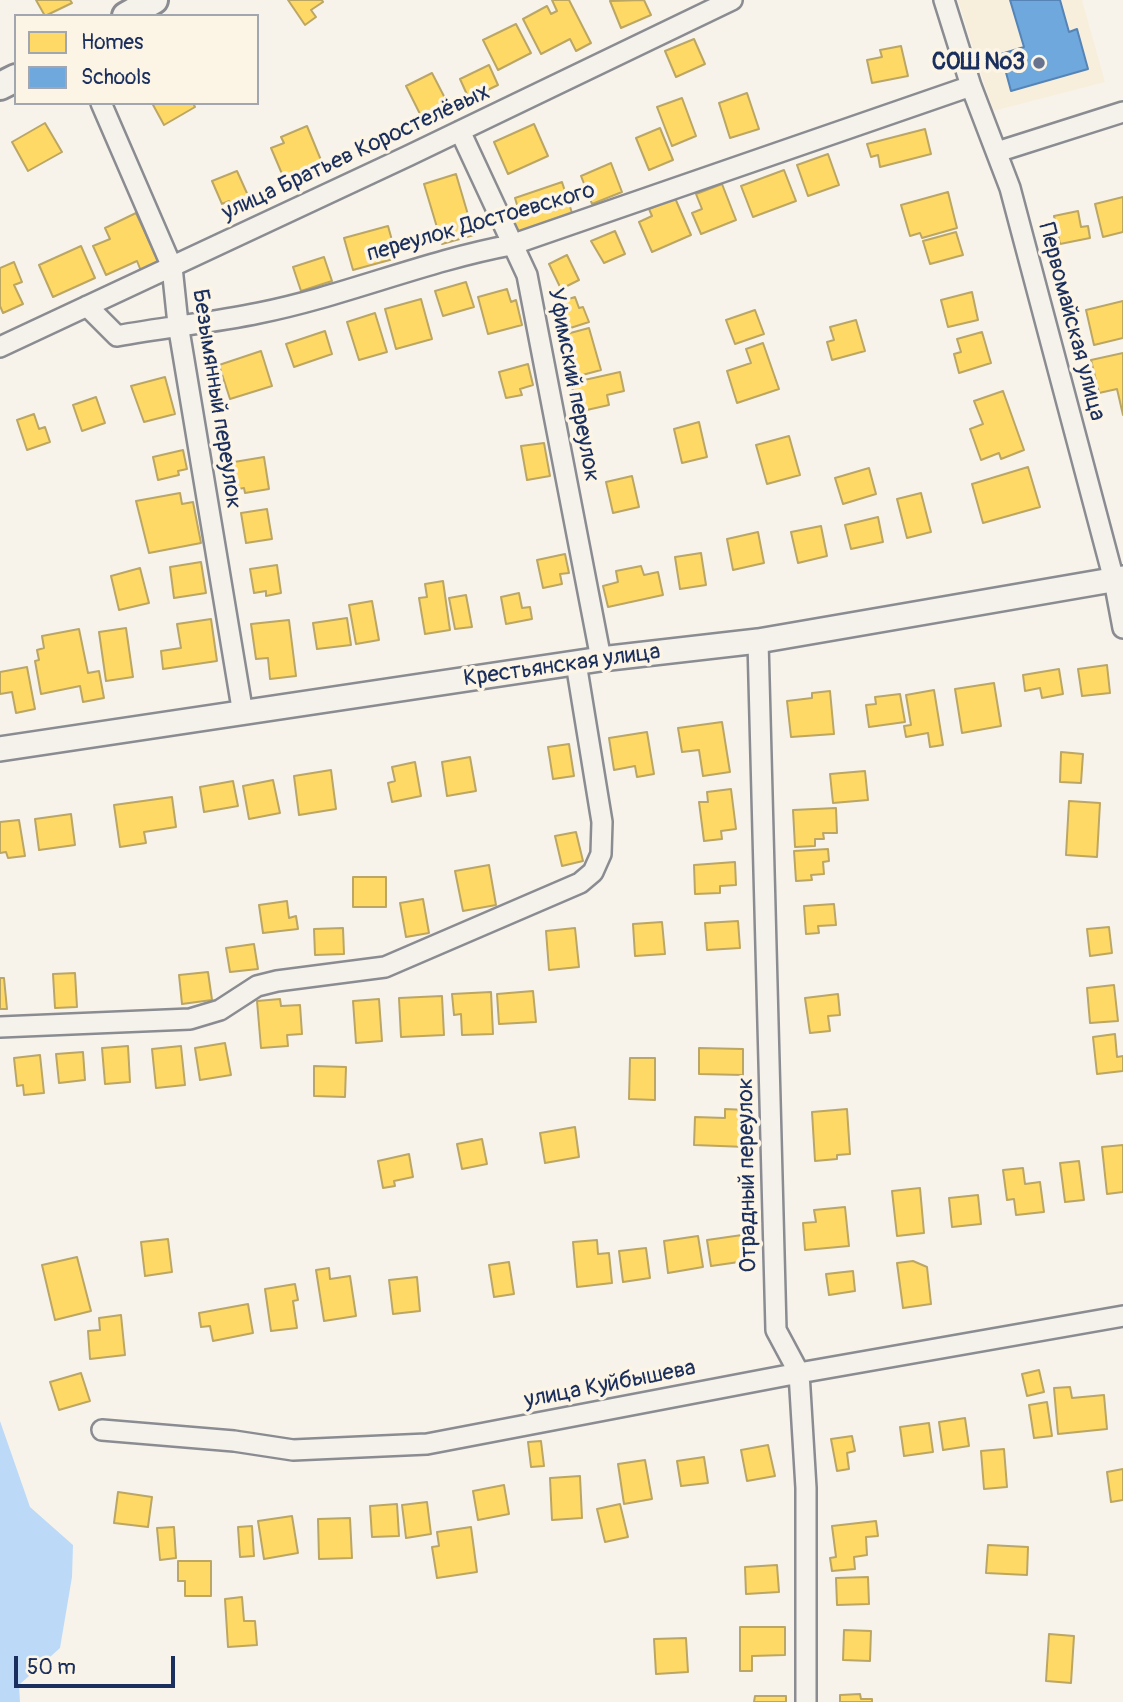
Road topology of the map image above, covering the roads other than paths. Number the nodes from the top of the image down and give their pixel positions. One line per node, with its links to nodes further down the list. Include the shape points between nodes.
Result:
1 (154, 0): 4 (main road)
2 (732, 0): 8 (street, улица Братьев Коростелёвых)
3 (944, 0): 5 (street, Первомайская улица)
4 (130, 14)
5 (971, 86): 9 (street, Первомайская улица); 10 (street, переулок Достоевского)
6 (102, 105): 11 (street, Безымянный переулок)
7 (1123, 112): 9 (street)
8 (460, 131): 10 (street, Уфимский переулок); 11 (street, улица Братьев Коростелёвых)
9 (997, 152): 15 (street, Первомайская улица)
10 (511, 245): 13 (street, переулок Достоевского, via 471,252 259,313); 18 (street, Уфимский переулок, via 527,275)
11 (172, 267): 12 (street, улица Братьев Коростелёвых); 13 (street, Безымянный переулок)
12 (87, 306): 13 (street, переулок Достоевского, via 117,336); 14 (street, улица Братьев Коростелёвых)
13 (178, 324): 20 (street, Безымянный переулок)
14 (0, 347)
15 (1119, 579): 16 (street, Первомайская улица); 17 (street, Крестьянская улица)
16 (1123, 628)
17 (758, 640): 18 (street, Крестьянская улица); 24 (street, Отрадный переулок, via 776,1330)
18 (601, 659): 19 (street, Крестьянская улица)
19 (576, 663): 20 (street, Крестьянская улица); 22 (street, via 602,822 601,854 593,872 580,883 385,967 257,986 220,1010 190,1019)
20 (243, 714): 21 (street, Крестьянская улица)
21 (0, 749)
22 (0, 1027)
23 (1123, 1317): 24 (street, улица Куйбышева)
24 (799, 1373): 25 (street, улица Куйбышева, via 427,1444 293,1450); 26 (street, Отрадный переулок, via 806,1488)
25 (102, 1430)
26 (806, 1702)

